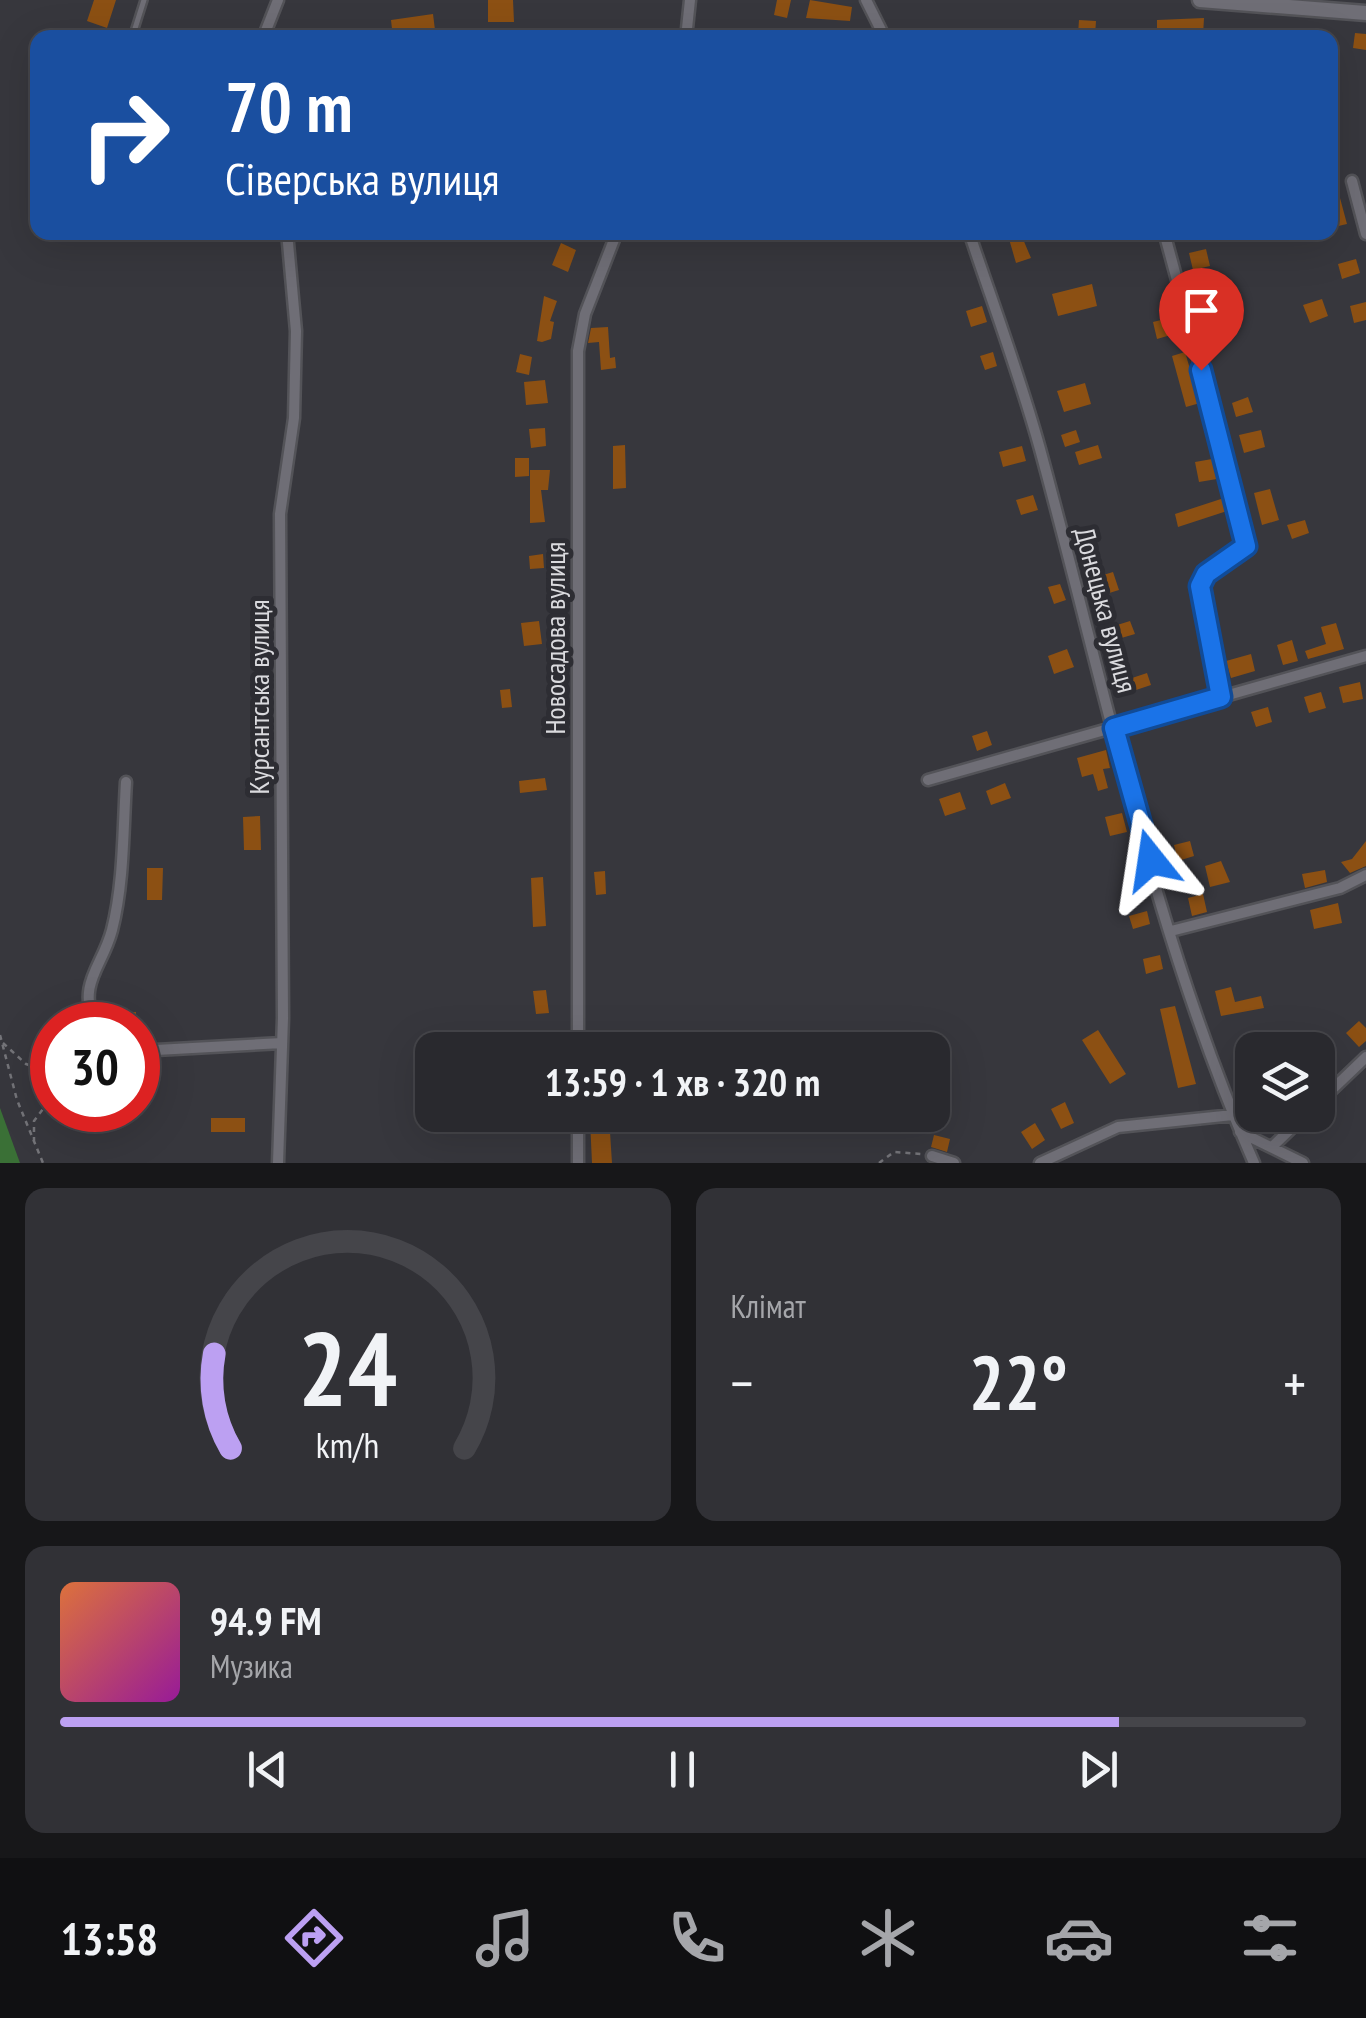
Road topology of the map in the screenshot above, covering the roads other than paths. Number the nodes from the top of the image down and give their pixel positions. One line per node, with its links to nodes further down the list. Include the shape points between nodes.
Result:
1 (144, 0): 7 (lane)
2 (278, 0): 8 (street)
3 (690, 0): 9 (street)
4 (866, 0): 10 (street)
5 (1200, 0): 6 (main road)
6 (1366, 13)
7 (135, 30)
8 (266, 30)
9 (687, 30)
10 (881, 30)
11 (1352, 181): 12 (street)
12 (1366, 234)
13 (288, 240): 26 (street, Курсантська вулиця, via 296,331 294,418 280,514)
14 (614, 240): 25 (street, Новосадова вулиця, via 578,351)
15 (972, 240): 19 (street, Донецька вулиця, via 1038,444)
16 (1166, 240): 18 (street, via 1246,536 1246,546 1206,574 1200,586)
17 (1366, 656): 18 (street)
18 (1221, 697): 19 (street)
19 (1114, 728): 20 (street); 23 (street, Донецька вулиця)
20 (928, 780)
21 (126, 782): 24 (street, via 112,932 89,979)
22 (1366, 875): 23 (street)
23 (1171, 931): 30 (street, Донецька вулиця)
24 (88, 1002)
25 (578, 1032)
26 (282, 1044): 27 (street); 37 (street, Курсантська вулиця)
27 (160, 1050)
28 (1366, 1057): 29 (street)
29 (1335, 1087)
30 (1233, 1114): 31 (street, Донецька вулиця); 40 (street, via 1118,1127)
31 (1235, 1119)
32 (578, 1132): 38 (street)
33 (1240, 1132): 35 (street); 41 (street, Донецька вулиця)
34 (1287, 1132): 35 (street)
35 (1274, 1145): 42 (street)
36 (932, 1156): 39 (street)
37 (278, 1163)
38 (578, 1163)
39 (954, 1163)
40 (1040, 1163)
41 (1254, 1163)
42 (1304, 1163)

